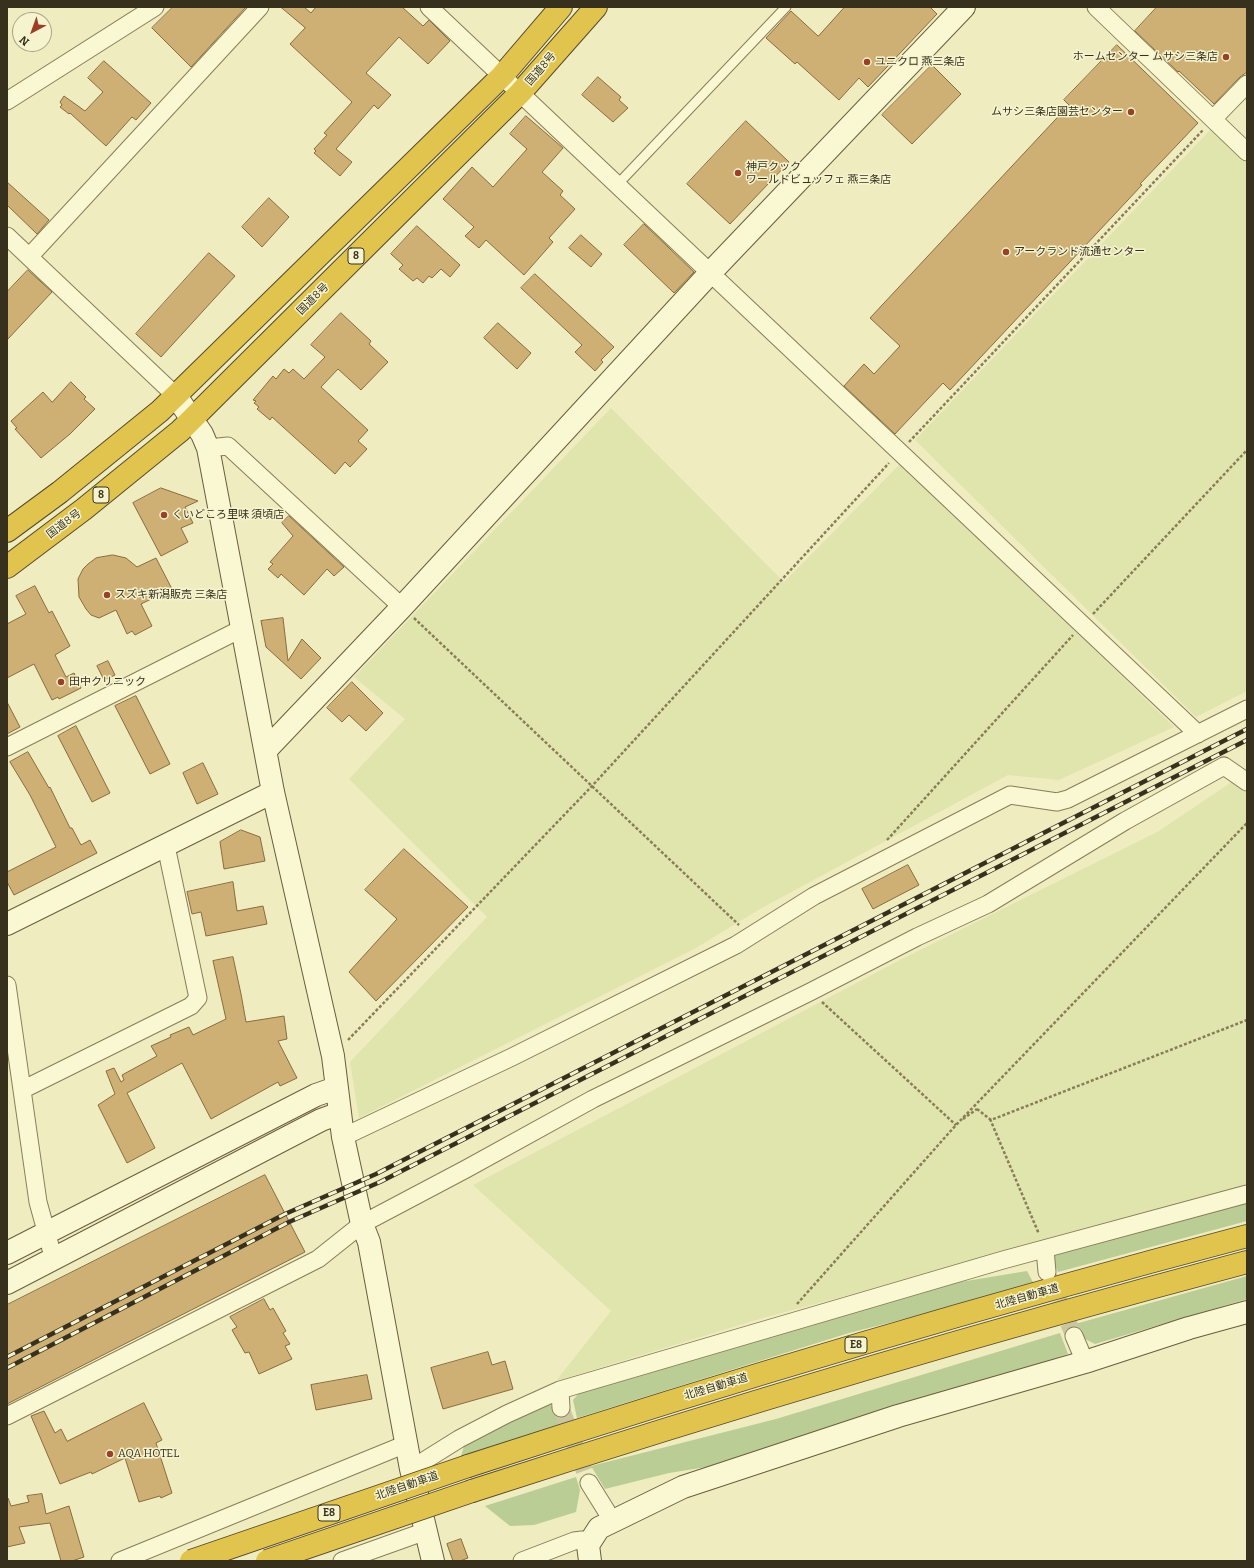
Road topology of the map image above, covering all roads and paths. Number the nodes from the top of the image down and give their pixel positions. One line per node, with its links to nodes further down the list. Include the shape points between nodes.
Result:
1 (155, 7): 12 (street)
2 (260, 7): 17 (street)
3 (429, 7): 9 (street)
4 (561, 7): 9 (highway, 8)
5 (596, 7): 11 (highway, 国道8号 / 8)
6 (786, 7): 15 (lane)
7 (964, 7): 18 (street)
8 (1096, 7): 13 (street)
9 (502, 76): 11 (street); 19 (highway, 8)
10 (1247, 84): 13 (street)
11 (520, 93): 15 (street); 20 (highway, 国道8号 / 8)
12 (7, 101)
13 (1213, 120): 14 (street); 23 (path)
14 (1247, 152)
15 (617, 185): 18 (street)
16 (7, 236): 17 (street)
17 (29, 257): 19 (street)
18 (711, 272): 23 (street); 26 (street)
19 (176, 396): 20 (street); 24 (highway, 8, via 72,482)
20 (192, 419): 21 (street); 25 (highway, 国道8号 / 8, via 84,509)
21 (208, 448): 26 (street, via 228,446); 28 (street)
22 (1247, 450): 27 (path)
23 (900, 452): 27 (street); 34 (path)
24 (7, 531)
25 (7, 567)
26 (402, 607): 32 (street); 34 (path)
27 (1083, 625): 30 (street); 37 (path)
28 (241, 629): 31 (street); 32 (street)
29 (1247, 709): 30 (street)
30 (1198, 734): 40 (street, via 1068,799 1057,802 1010,795 814,896)
31 (7, 747)
32 (266, 750): 35 (street)
33 (1247, 782): 42 (street, via 1224,766 1125,821 988,904)
34 (592, 786): 40 (path); 44 (path)
35 (273, 792): 38 (street); 44 (street)
36 (1247, 823): 49 (path)
37 (886, 841)
38 (166, 846): 39 (street); 46 (street, via 198,998 191,1006)
39 (7, 924)
40 (752, 936): 50 (street, via 512,1057)
41 (7, 985): 46 (street)
42 (810, 992): 49 (path); 52 (street, via 592,1099)
43 (1247, 1020): 48 (path)
44 (333, 1056): 45 (street)
45 (336, 1088): 47 (street); 53 (street, via 316,1095)
46 (22, 1090): 53 (street, via 38,1202)
47 (340, 1113): 50 (street); 57 (street, via 321,1120)
48 (991, 1120): 49 (path, via 977,1109); 55 (path)
49 (956, 1125): 61 (path)
50 (343, 1137): 52 (street)
51 (1247, 1194): 55 (street)
52 (362, 1224): 67 (street, via 318,1258); 68 (street, via 369,1242)
53 (46, 1233): 56 (street); 57 (street)
54 (1247, 1236): 75 (highway, 北陸自動車道 / E8, bridge, via 799,1361 468,1466)
55 (1045, 1249): 59 (street); 65 (street)
56 (7, 1253)
57 (54, 1260): 60 (street)
58 (1247, 1262): 76 (highway, E8, bridge, via 807,1386 472,1490)
59 (1047, 1272)
60 (7, 1283)
61 (796, 1305)
62 (1247, 1312): 64 (street)
63 (1074, 1336): 64 (street)
64 (1085, 1362): 71 (street, via 898,1416 690,1484)
65 (560, 1390): 66 (street); 69 (street, via 459,1439)
66 (561, 1408)
67 (7, 1416)
68 (406, 1444): 69 (street); 74 (street)
69 (411, 1469): 72 (street)
70 (588, 1483): 71 (street)
71 (612, 1520): 73 (street, via 599,1528)
72 (426, 1531): 77 (street); 78 (street)
73 (590, 1551): 79 (street, via 582,1540 574,1541)
74 (120, 1561)
75 (191, 1561)
76 (267, 1561)
77 (342, 1561)
78 (433, 1561)
79 (522, 1561)

